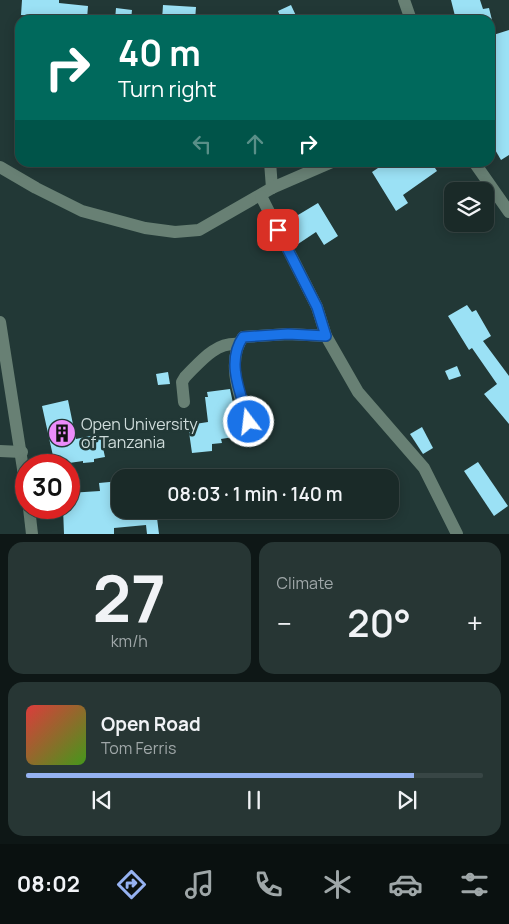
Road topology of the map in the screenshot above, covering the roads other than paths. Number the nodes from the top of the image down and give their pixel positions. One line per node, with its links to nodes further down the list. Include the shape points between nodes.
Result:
1 (404, 0): 2 (street)
2 (409, 15)
3 (0, 167): 8 (street, via 82,211 145,228 174,232 199,230)
4 (270, 167): 7 (street)
5 (320, 167): 7 (street)
6 (478, 167): 9 (street)
7 (272, 188): 8 (street)
8 (261, 196): 11 (street, via 317,307)
9 (509, 212)
10 (0, 327): 16 (street)
11 (326, 336): 12 (street, via 252,335 243,337); 19 (street, via 358,392 424,468)
12 (239, 344): 13 (street, via 218,346 185,377 182,382); 14 (street, via 236,376)
13 (184, 402)
14 (252, 437)
15 (0, 451): 16 (street)
16 (22, 452)
17 (30, 519): 18 (street)
18 (32, 534)
19 (457, 534)

